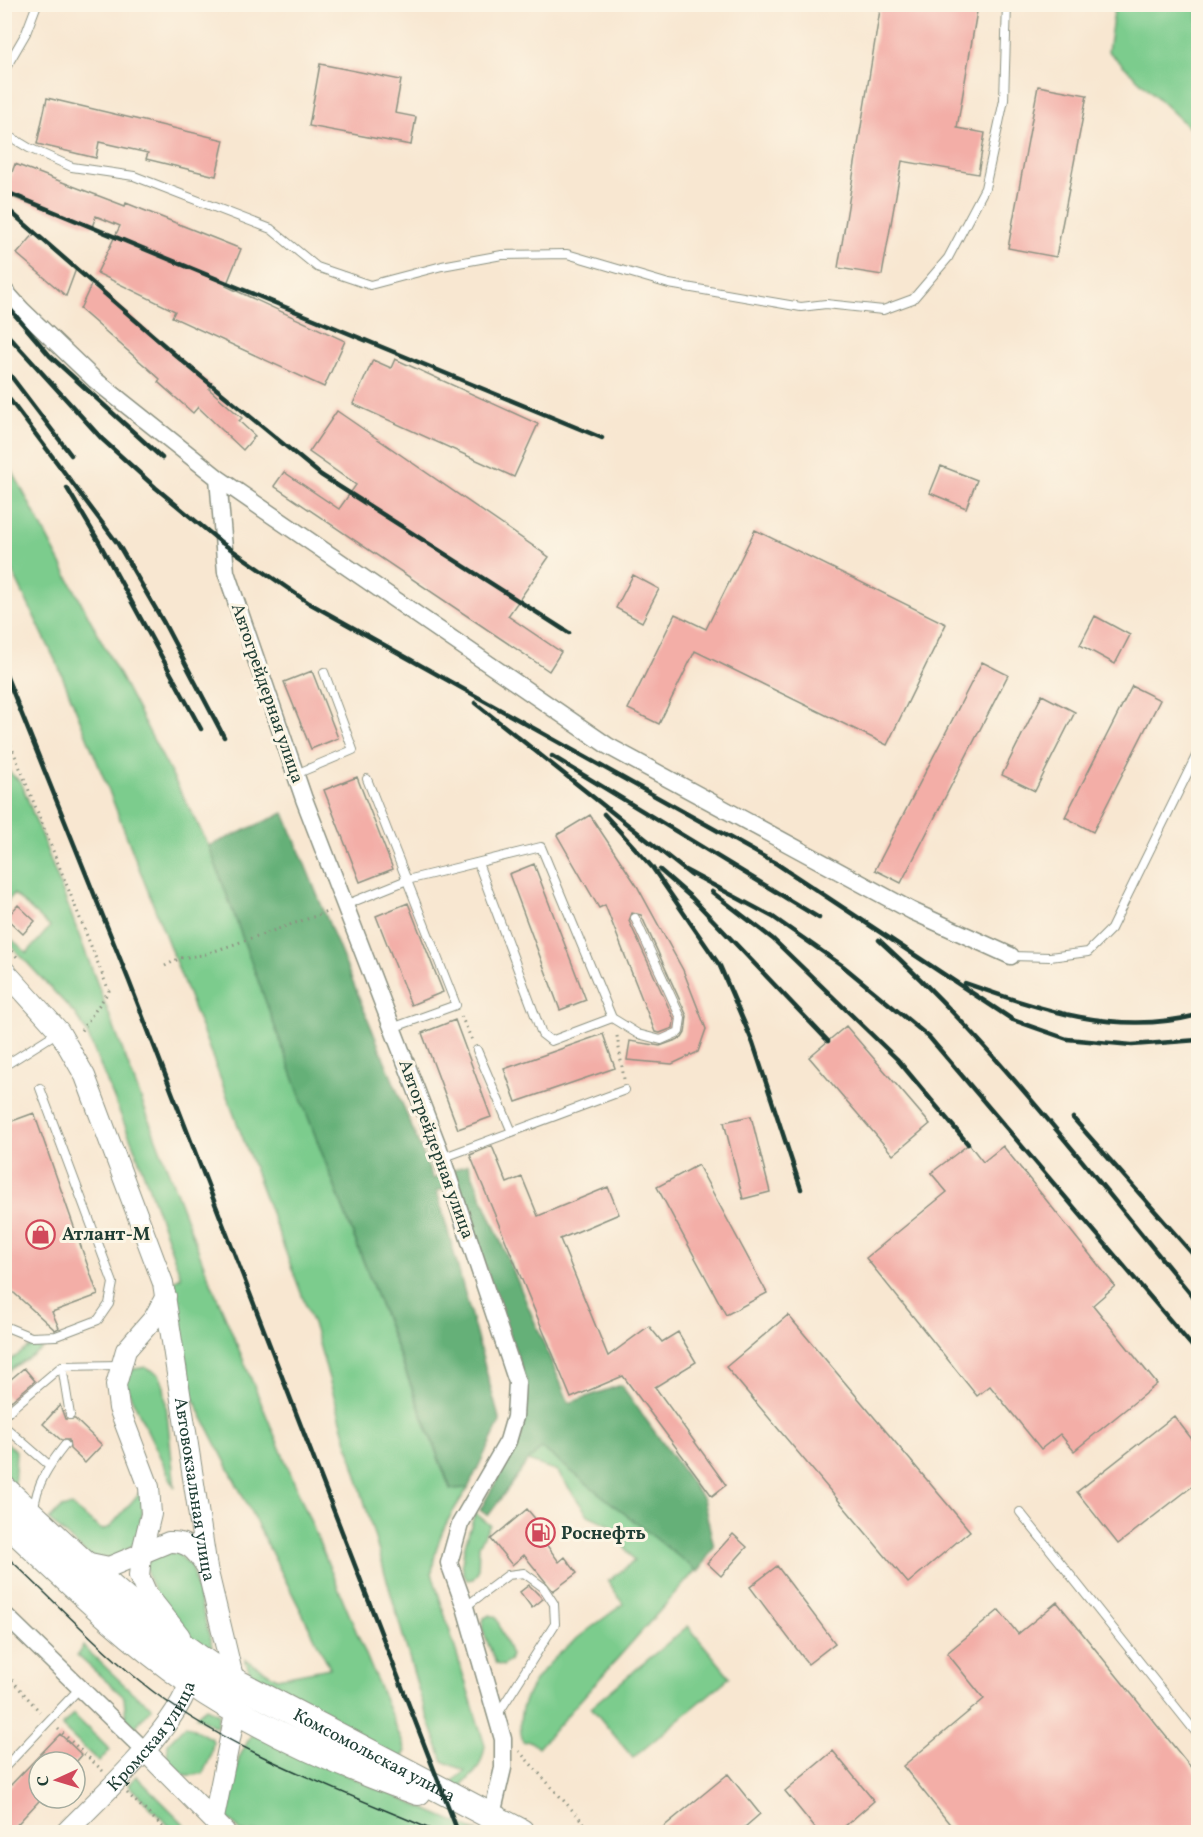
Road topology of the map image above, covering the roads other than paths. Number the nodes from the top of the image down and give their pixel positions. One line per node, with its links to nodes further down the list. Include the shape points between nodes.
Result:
1 (37, 4): 3 (lane)
2 (1007, 4): 4 (lane, via 1004,100 985,188 948,258 913,299 883,310 826,304 801,307 669,284 567,254 502,255 370,285 316,267 272,229 134,176 72,166)
3 (4, 71)
4 (4, 133)
5 (4, 290): 6 (street, via 95,380)
6 (218, 478): 9 (street, Автогрейдерная улица, via 226,572); 15 (street, via 608,746 912,911)
7 (324, 672): 9 (lane, via 353,750)
8 (1198, 752): 15 (lane, via 1111,929 1088,951 1050,957)
9 (296, 774): 13 (street, Автогрейдерная улица)
10 (368, 779): 12 (lane)
11 (478, 863): 12 (lane); 17 (lane, via 541,847); 17 (lane, via 542,1034 551,1041)
12 (407, 880): 13 (lane); 18 (lane, via 456,1005)
13 (345, 905): 18 (street, Автогрейдерная улица)
14 (635, 918): 17 (lane, via 681,1018 679,1032 660,1040 638,1034)
15 (1011, 956)
16 (4, 970): 19 (street, Автовокзальная улица)
17 (612, 1018)
18 (392, 1028): 25 (street, Автогрейдерная улица)
19 (59, 1031): 21 (lane); 26 (street, Автовокзальная улица, via 85,1076)
20 (477, 1050): 24 (lane)
21 (4, 1066)
22 (40, 1088): 27 (lane, via 113,1283 109,1304 98,1320 56,1336 31,1337)
23 (625, 1090): 24 (lane)
24 (512, 1132): 25 (lane)
25 (442, 1158): 42 (street, Автогрейдерная улица, via 517,1382 515,1417 508,1441 460,1524 449,1563)
26 (166, 1296): 28 (street, via 154,1318 126,1350); 41 (street, Автовокзальная улица)
27 (4, 1326)
28 (120, 1365): 29 (lane); 39 (street, via 116,1384 119,1408 149,1487 151,1514)
29 (62, 1366): 30 (lane); 31 (lane)
30 (4, 1415)
31 (70, 1415)
32 (4, 1426): 34 (lane)
33 (65, 1445): 34 (lane)
34 (49, 1466): 37 (lane, via 35,1497)
35 (4, 1490): 37 (main road, Комсомольская улица)
36 (1020, 1512): 50 (lane)
37 (34, 1516): 40 (main road, Комсомольская улица)
38 (4, 1520): 46 (main road, Комсомольская улица, via 114,1624)
39 (141, 1555): 40 (street, via 109,1568); 41 (street, via 178,1541 192,1548); 44 (street, via 142,1586)
40 (85, 1562): 44 (main road, Комсомольская улица)
41 (207, 1568): 45 (street, Автовокзальная улица)
42 (465, 1607): 49 (street, Автогрейдерная улица); 49 (lane, via 508,1575 524,1573 543,1587 554,1604 555,1624)
43 (4, 1614): 47 (street)
44 (192, 1655): 45 (main road, Комсомольская улица); 46 (street, Кромская улица)
45 (234, 1681): 48 (street, Автовокзальная улица); 53 (main road, Комсомольская улица)
46 (191, 1682): 48 (main road, Комсомольская улица); 51 (street, Кромская улица, via 173,1714)
47 (80, 1688): 51 (street); 52 (lane)
48 (236, 1709): 53 (main road, Комсомольская улица, via 380,1779); 54 (street, Автовокзальная улица)
49 (498, 1714): 53 (street, Автогрейдерная улица, via 503,1768)
50 (1198, 1735)
51 (144, 1750): 54 (street); 55 (street, Кромская улица)
52 (4, 1768)
53 (491, 1819): 56 (main road)
54 (220, 1825)
55 (66, 1833)
56 (521, 1833)

